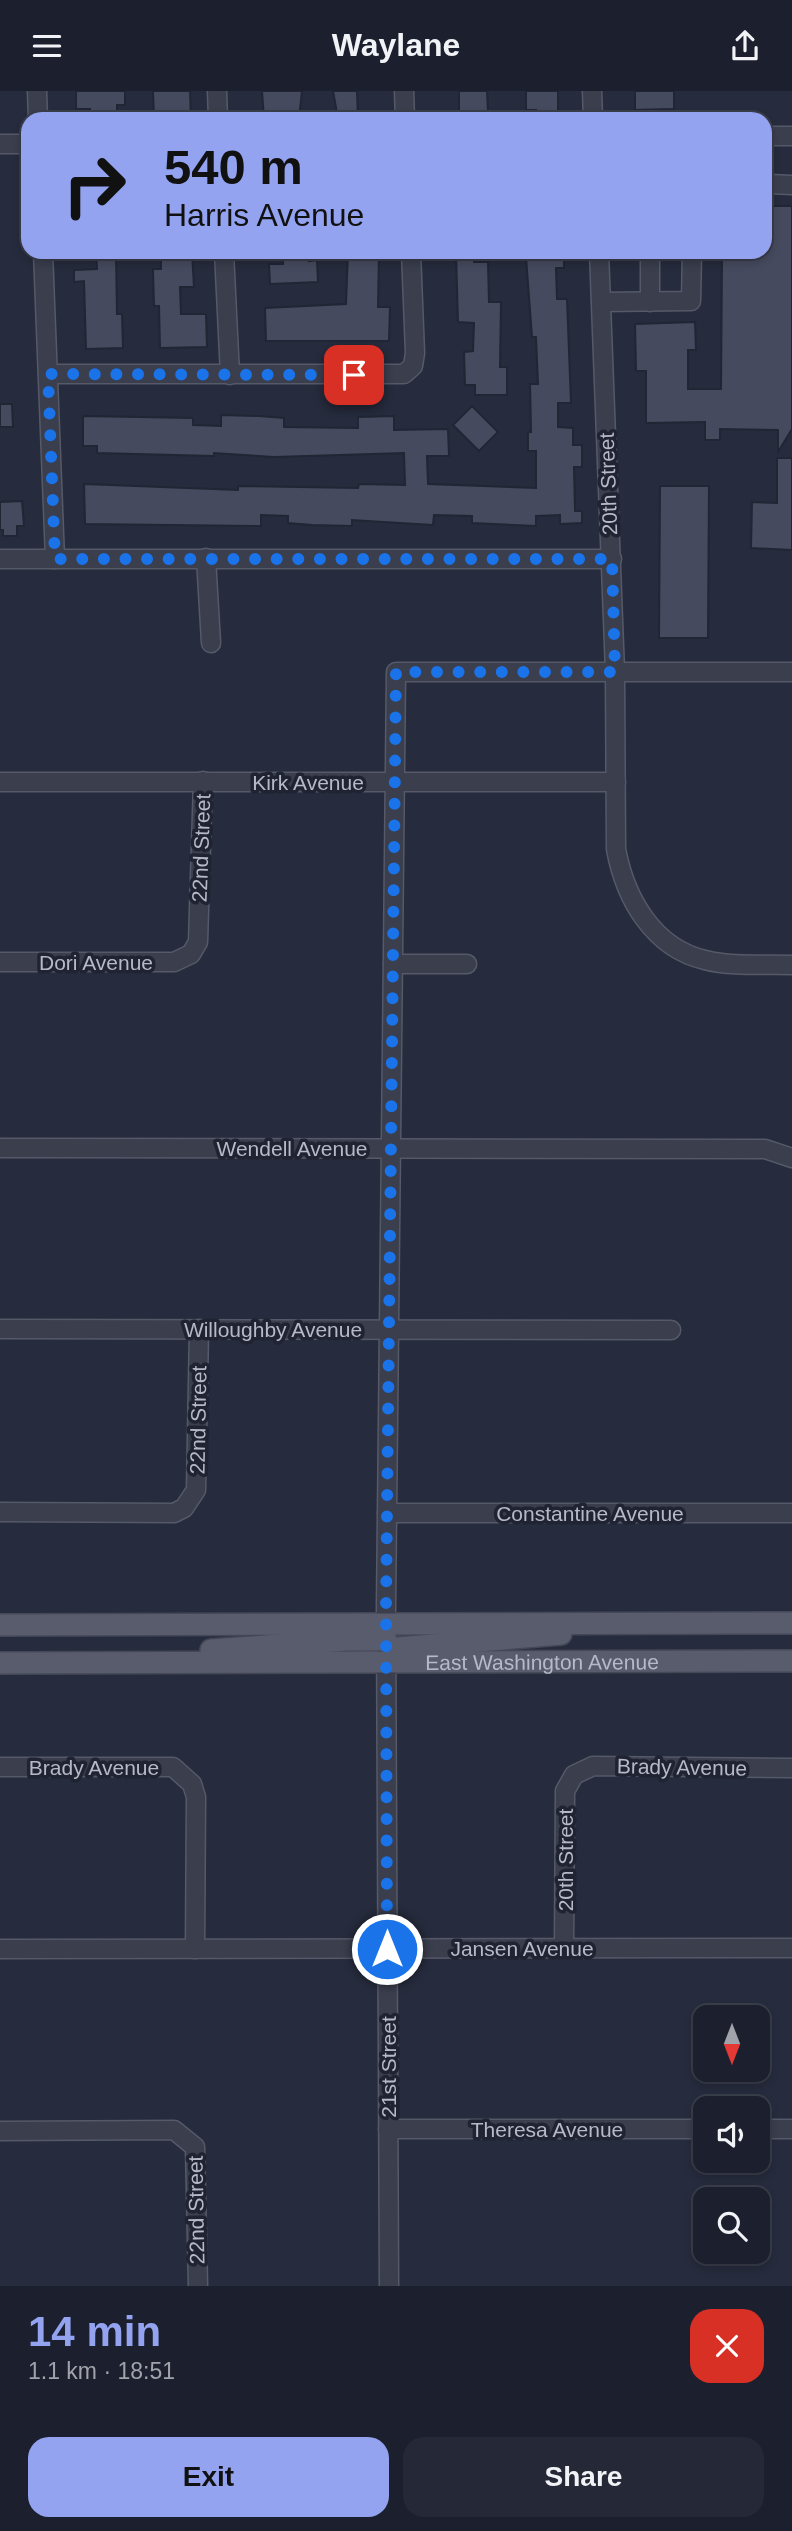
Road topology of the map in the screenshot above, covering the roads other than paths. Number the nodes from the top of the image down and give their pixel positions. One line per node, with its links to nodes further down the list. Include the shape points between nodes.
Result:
1 (37, 91): 5 (street)
2 (217, 91): 6 (street)
3 (404, 91): 7 (street)
4 (592, 91): 8 (street)
5 (38, 112)
6 (218, 112)
7 (405, 112)
8 (593, 112)
9 (772, 136): 10 (street)
10 (792, 136)
11 (0, 143): 12 (street)
12 (21, 144)
13 (772, 184): 14 (street)
14 (792, 185)
15 (43, 259): 23 (street)
16 (224, 259): 24 (street)
17 (411, 259): 24 (street, via 415,353 413,366 404,374)
18 (599, 259): 21 (street, 20th Street)
19 (650, 259): 22 (street)
20 (692, 259): 22 (street, via 691,301)
21 (601, 302): 22 (street); 28 (street, 20th Street)
22 (650, 302)
23 (48, 374): 24 (street); 27 (street)
24 (230, 375)
25 (206, 558): 27 (street); 28 (street); 29 (street)
26 (0, 559): 27 (street)
27 (55, 559)
28 (612, 559): 30 (street, 20th Street)
29 (211, 643)
30 (615, 672): 31 (street); 34 (street, 21st Street, via 396,672); 35 (street, 20th Street)
31 (792, 672)
32 (203, 781): 33 (street, Kirk Avenue); 34 (street, Kirk Avenue); 36 (street, 22nd Street, via 198,942)
33 (0, 782)
34 (395, 782): 35 (street, Kirk Avenue); 38 (street, 21st Street)
35 (616, 782): 40 (street, 20th Street, via 621,878 644,920 671,946 706,961)
36 (191, 954): 37 (street, Dori Avenue, via 174,962)
37 (0, 962)
38 (393, 964): 39 (street); 42 (street, 21st Street)
39 (467, 964)
40 (792, 965)
41 (0, 1148): 42 (street, Wendell Avenue)
42 (391, 1149): 43 (street, Wendell Avenue, via 765,1149); 46 (street, 21st Street)
43 (792, 1158)
44 (0, 1329): 45 (street, Willoughby Avenue)
45 (199, 1329): 46 (street, Willoughby Avenue); 48 (street, 22nd Street, via 196,1490 184,1508 174,1513)
46 (389, 1330): 47 (street, Willoughby Avenue); 49 (street, 21st Street)
47 (671, 1330)
48 (0, 1512)
49 (387, 1513): 50 (street, Constantine Avenue); 53 (street, 21st Street)
50 (792, 1513)
51 (792, 1623): 53 (main road, East Washington Avenue, via 622,1624 534,1639)
52 (0, 1625): 53 (main road, East Washington Avenue)
53 (386, 1644): 54 (main road, East Washington Avenue); 55 (main road, East Washington Avenue, via 144,1663); 63 (street, 21st Street)
54 (788, 1660)
55 (0, 1663)
56 (0, 1767): 62 (street, Brady Avenue, via 173,1767 185,1776 196,1797)
57 (792, 1768): 58 (street, Brady Avenue, via 593,1766)
58 (574, 1775): 59 (street, 20th Street, via 565,1790)
59 (564, 1948): 60 (street, Jansen Avenue); 63 (street, Jansen Avenue)
60 (792, 1948)
61 (0, 1949): 62 (street, Jansen Avenue)
62 (195, 1949): 63 (street, Jansen Avenue)
63 (387, 1949): 64 (street, 21st Street)
64 (388, 2129): 65 (street, Theresa Avenue); 70 (street, 21st Street)
65 (693, 2129)
66 (770, 2129): 67 (street)
67 (792, 2129)
68 (0, 2131): 69 (street, 22nd Street, via 174,2130 187,2138 195,2147)
69 (198, 2286)
70 (389, 2286)

